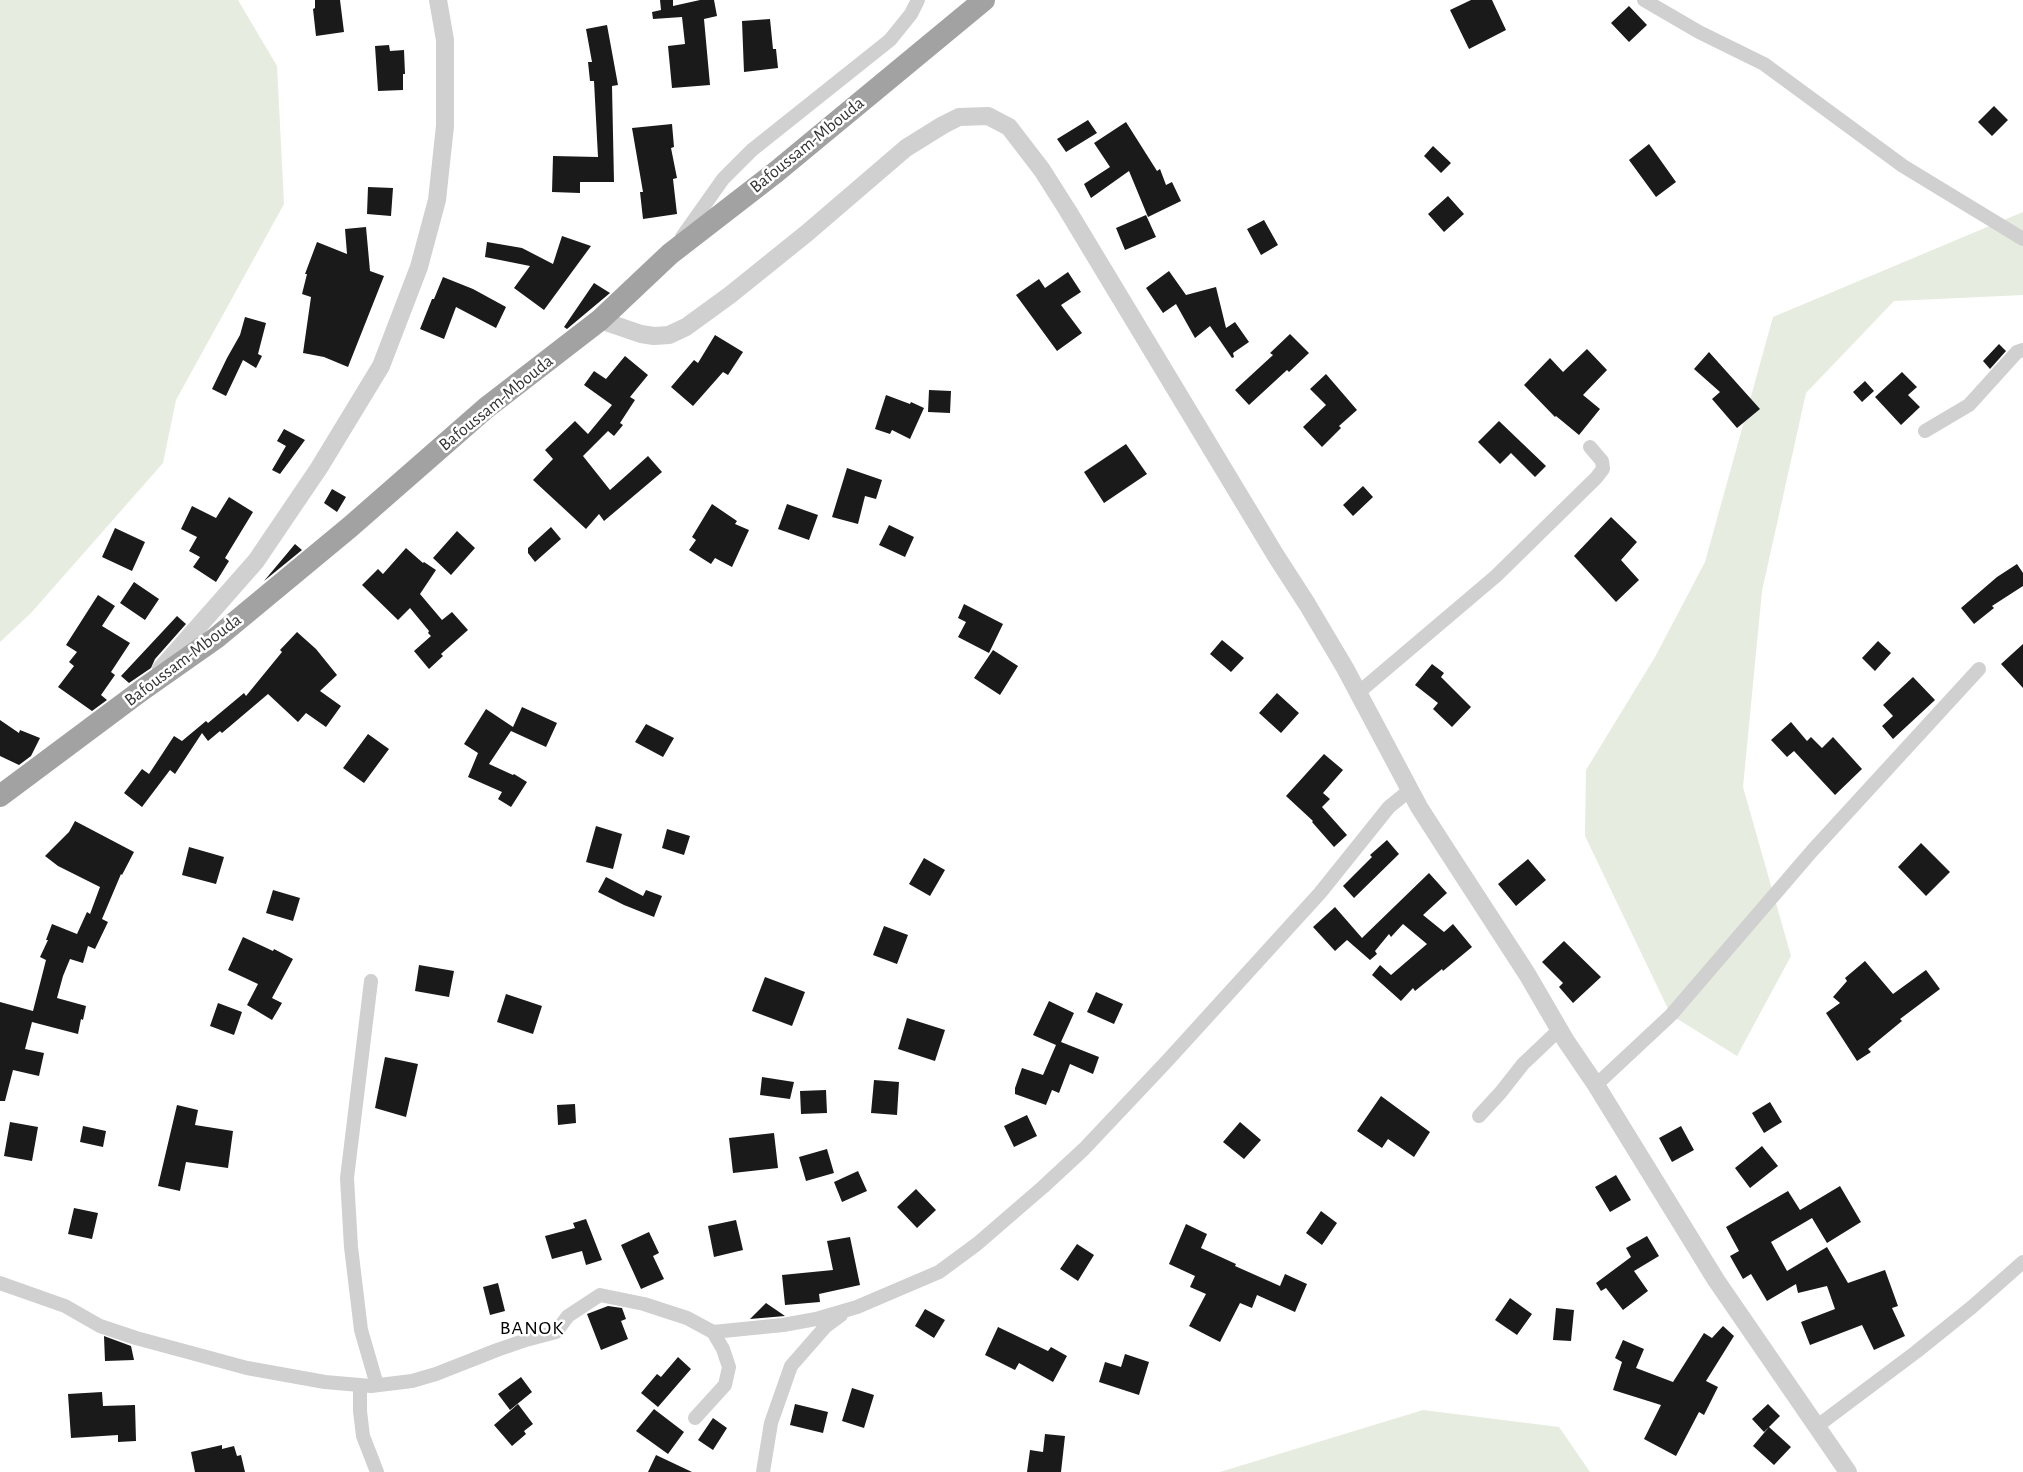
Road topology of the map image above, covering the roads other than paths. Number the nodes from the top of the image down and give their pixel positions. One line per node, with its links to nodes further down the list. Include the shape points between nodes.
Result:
1 (438, 0): 12 (street, via 445,40 445,126 437,200 420,267 381,366 319,468 256,561)
2 (918, 0): 6 (street, via 890,40 752,150 723,179)
3 (984, 0): 6 (highway, Bafoussam-Mbouda, via 776,172)
4 (1644, 0): 5 (street, via 1764,64 1903,166)
5 (2023, 239)
6 (670, 254): 7 (highway, Bafoussam-Mbouda)
7 (600, 320): 12 (highway, Bafoussam-Mbouda, via 486,408 216,638); 13 (street, via 654,336 669,335 686,327 781,254 906,148 959,117 988,116 999,121 1016,135 1057,194 1308,604)
8 (2023, 350): 9 (street, via 2017,352 1969,405)
9 (1925, 431)
10 (1590, 446): 13 (street, via 1602,461 1603,468 1596,478 1496,576)
11 (1979, 669): 18 (street, via 1812,852 1671,1015)
12 (142, 690): 15 (highway, Bafoussam-Mbouda)
13 (1358, 693): 14 (street)
14 (1410, 790): 17 (street); 22 (street, via 1389,807 1320,892 1168,1060 1043,1188 940,1272)
15 (0, 796)
16 (371, 981): 25 (street, via 347,1178 351,1247 362,1330)
17 (1560, 1029): 18 (street); 19 (street, via 1523,1064)
18 (1596, 1085): 27 (street, via 1716,1280)
19 (1479, 1116)
20 (2023, 1262): 27 (street, via 1958,1318)
21 (0, 1283): 24 (street, via 65,1306 100,1326 136,1338 246,1368)
22 (850, 1309): 23 (street, via 783,1325); 29 (street, via 826,1326 791,1366 771,1423)
23 (713, 1332): 25 (street, via 687,1318 600,1294 568,1316 556,1332 497,1350 436,1374 412,1381); 26 (street, via 729,1367 725,1385)
24 (360, 1385): 25 (street); 28 (street, via 363,1436)
25 (376, 1385)
26 (695, 1418)
27 (1816, 1427): 30 (street)
28 (377, 1472)
29 (763, 1472)
30 (1848, 1472)

